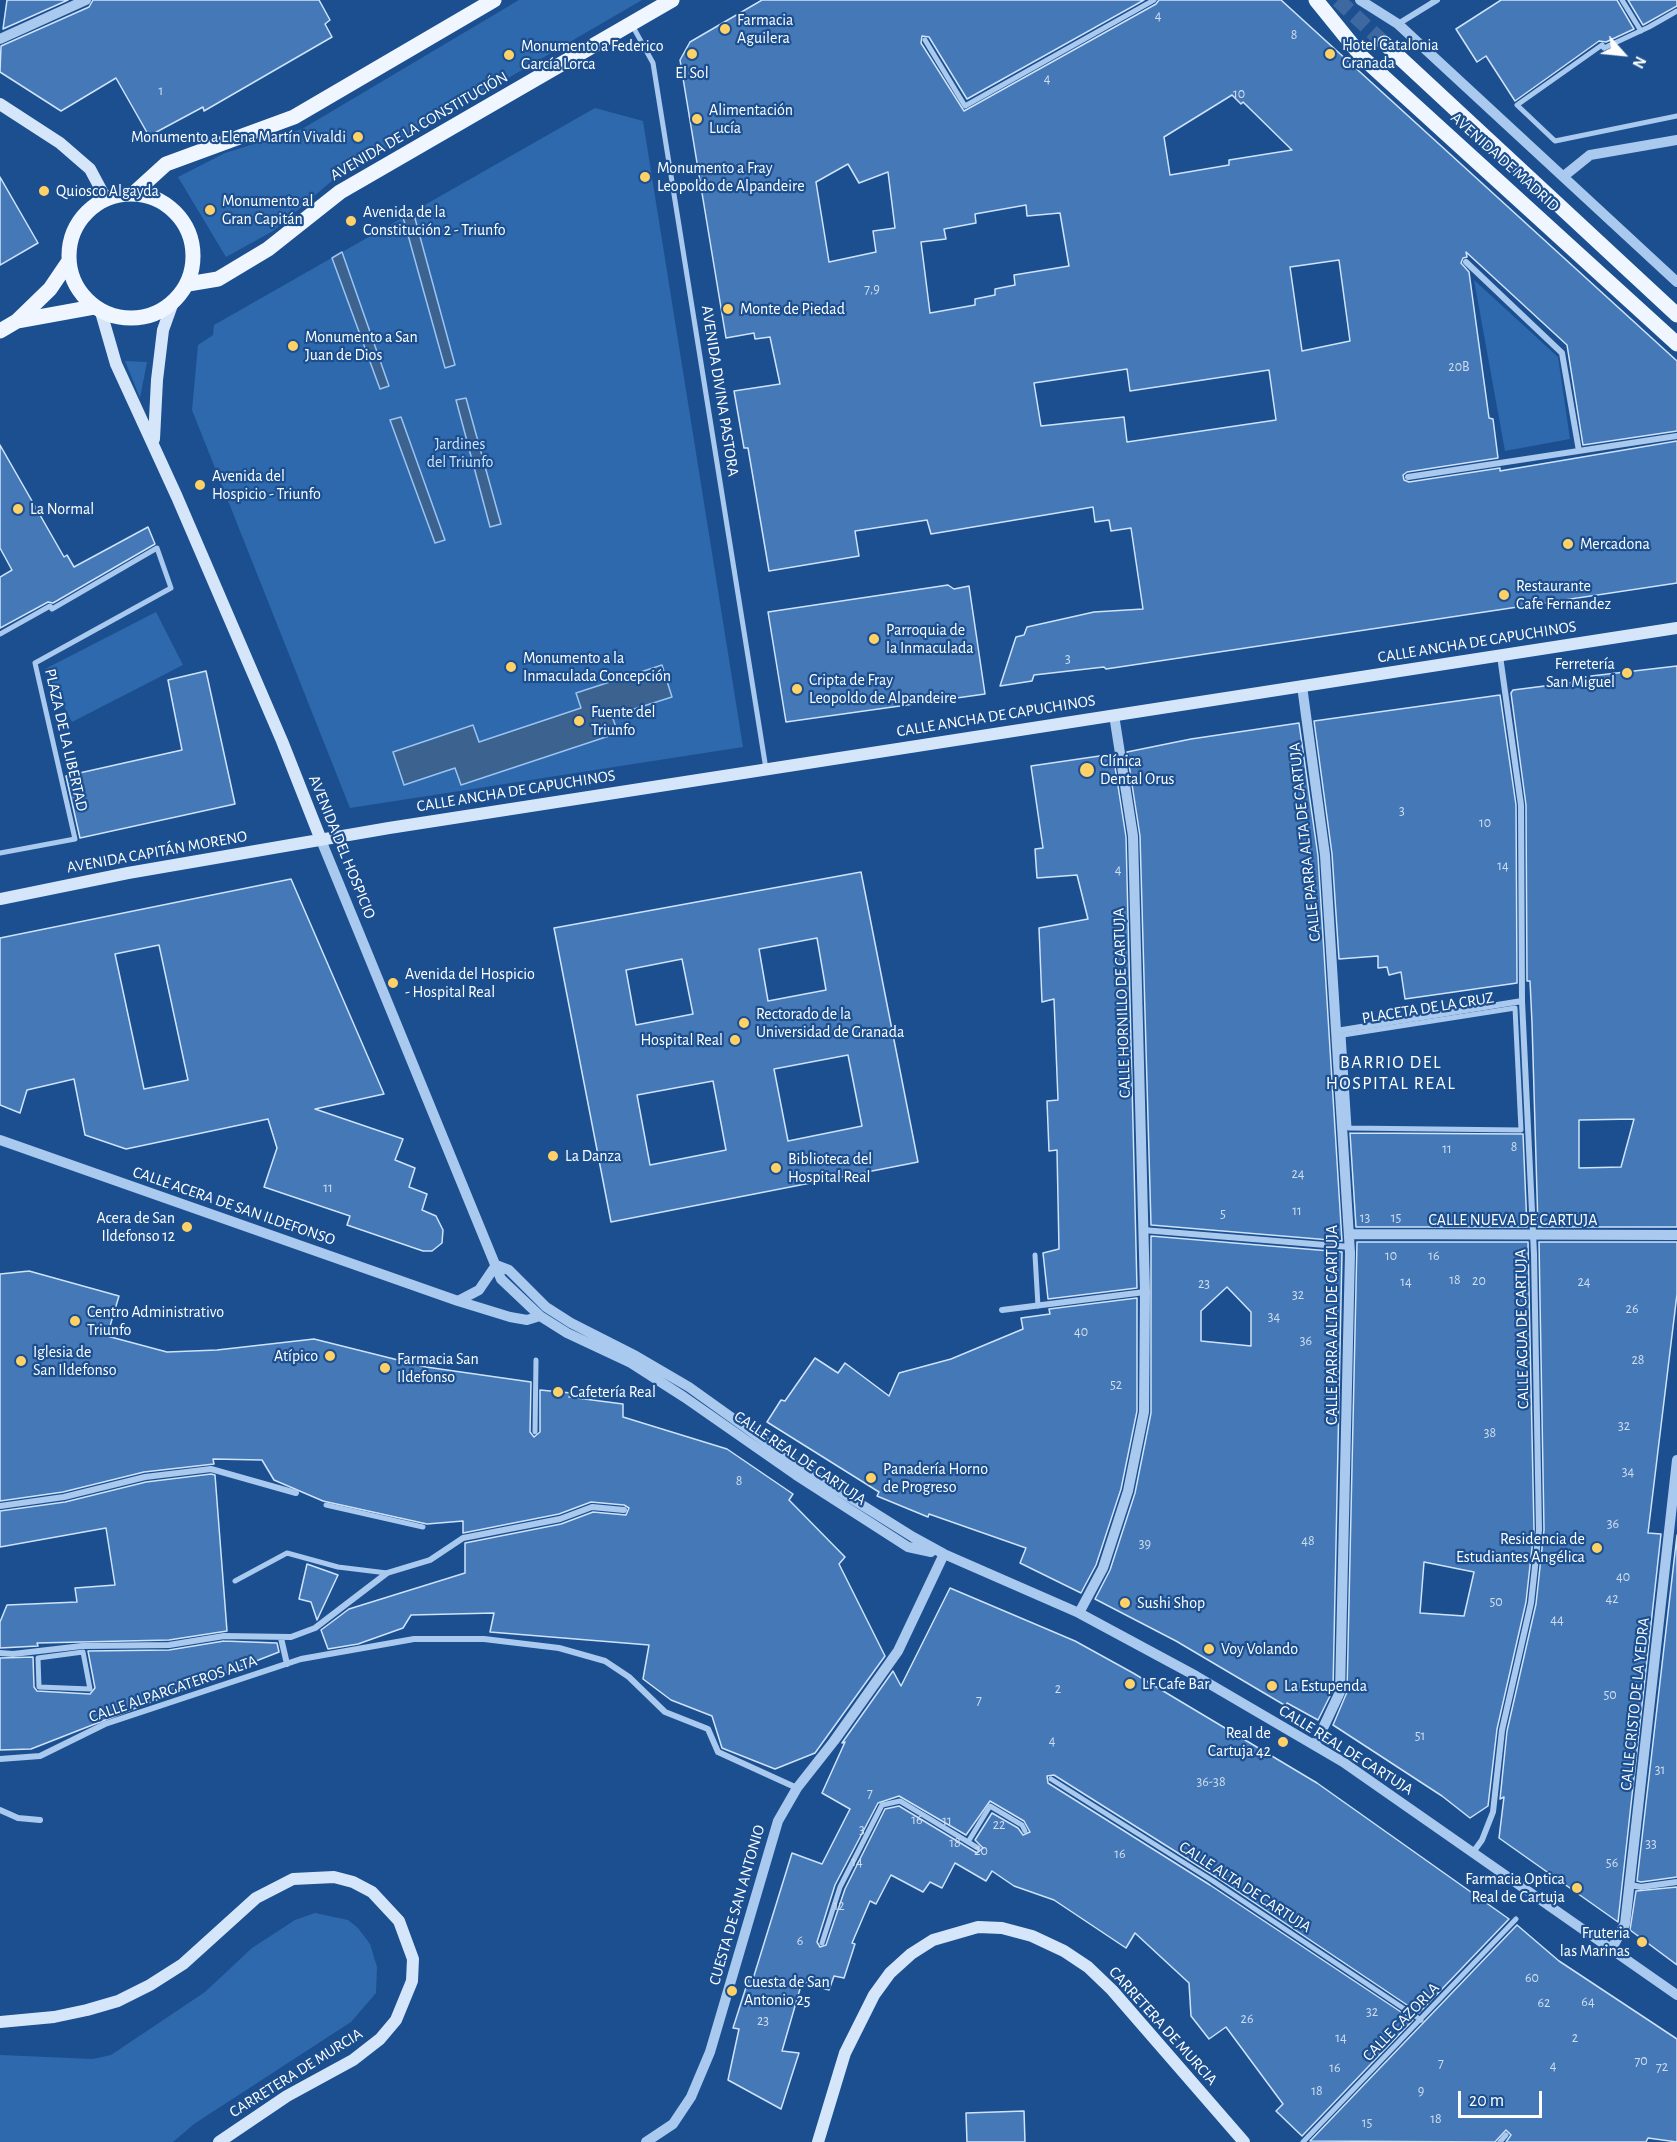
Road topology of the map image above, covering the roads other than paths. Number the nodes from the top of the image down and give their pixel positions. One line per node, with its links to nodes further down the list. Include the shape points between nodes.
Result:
1 (86, 0): 13 (street)
2 (494, 0): 20 (main road, via 294,117 166,164)
3 (672, 0): 10 (main road, AVENIDA DE LA CONSTITUCIÓN)
4 (1154, 0): 14 (street, via 965,106)
5 (1316, 0): 31 (main road, AVENIDA DE MADRID, via 1364,58)
6 (1359, 0): 11 (street, AVENIDA DE MADRID)
7 (1437, 0): 11 (street)
8 (1622, 0): 12 (street)
9 (1677, 11): 12 (street)
10 (631, 24): 25 (main road, AVENIDA DE LA CONSTITUCIÓN, via 340,192 254,258 218,279); 41 (street, AVENIDA DIVINA PASTORA, via 653,63)
11 (1398, 24): 19 (street, AVENIDA DE MADRID)
12 (1641, 31): 17 (street, via 1604,48 1602,45 1517,105 1555,141)
13 (0, 39)
14 (925, 40)
15 (1384, 43): 28 (main road, AVENIDA DE MADRID)
16 (0, 104): 21 (main road, via 60,143 90,169)
17 (1677, 116)
18 (1677, 140): 19 (street, via 1590,155)
19 (1564, 176): 24 (street, AVENIDA DE MADRID)
20 (133, 194): 21 (main road); 25 (main road, via 161,201 181,218 190,234 194,261)
21 (106, 199): 22 (main road, via 83,217 71,240)
22 (69, 261): 27 (main road, via 77,286); 29 (main road, via 50,289)
23 (1466, 262): 34 (street, via 1562,353)
24 (1677, 282)
25 (188, 284): 26 (main road)
26 (172, 305): 27 (main road, via 151,316 129,319); 33 (main road, AVENIDA DEL HOSPICIO, via 163,330)
27 (97, 309): 29 (main road); 33 (main road, AVENIDA DEL HOSPICIO, via 116,364)
28 (1677, 315)
29 (17, 321): 30 (main road)
30 (0, 331)
31 (1677, 344)
32 (1677, 436): 34 (street)
33 (154, 443): 42 (main road, AVENIDA DEL HOSPICIO)
34 (1579, 451): 35 (street)
35 (1408, 477)
36 (1677, 628): 38 (main road, CALLE ANCHA DE CAPUCHINOS)
37 (0, 634): 43 (street, PLAZA DE LA LIBERTAD, via 50,606 52,609 157,548 171,588 35,663 75,839)
38 (1500, 655): 39 (main road, CALLE ANCHA DE CAPUCHINOS); 45 (street, CALLE AGUA DE CARTUJA, via 1521,805)
39 (1302, 686): 40 (main road, CALLE ANCHA DE CAPUCHINOS); 46 (street, CALLE PARRA ALTA DE CARTUJA, via 1325,855)
40 (1114, 715): 41 (main road, CALLE ANCHA DE CAPUCHINOS); 49 (street, CALLE HORNILLO DE CARTUJA, via 1132,836)
41 (766, 769): 42 (main road, CALLE ANCHA DE CAPUCHINOS)
42 (321, 840): 44 (main road, AVENIDA CAPITÁN MORENO); 55 (street, AVENIDA DEL HOSPICIO)
43 (0, 853)
44 (0, 898)
45 (1522, 1001): 46 (street, PLACETA DE LA CRUZ); 52 (street, CALLE AGUA DE CARTUJA)
46 (1336, 1030): 50 (street, CALLE PARRA ALTA DE CARTUJA)
47 (1521, 1130): 47 (street, PLACETA DE LA CRUZ, via 1349,1128 1343,1035 1515,1008)
48 (0, 1140): 57 (street, CALLE ACERA DE SAN ILDEFONSO)
49 (1143, 1230): 53 (street); 56 (street, CALLE HORNILLO DE CARTUJA)
50 (1349, 1234): 52 (street, CALLE NUEVA DE CARTUJA); 53 (street, CALLE PARRA ALTA DE CARTUJA)
51 (1677, 1235): 52 (street, CALLE NUEVA DE CARTUJA)
52 (1533, 1236): 87 (street, CALLE AGUA DE CARTUJA, via 1539,1530 1531,1603 1502,1730 1493,1812)
53 (1350, 1247): 78 (street, CALLE PARRA ALTA DE CARTUJA, via 1340,1692)
54 (1035, 1255): 58 (street)
55 (496, 1265): 57 (street, via 479,1290); 60 (street, via 501,1279); 62 (street, via 508,1270 546,1307)
56 (1144, 1292): 58 (street); 73 (street, CALLE HORNILLO DE CARTUJA, via 1144,1412 1128,1491 1103,1568)
57 (458, 1301): 60 (street, CALLE ACERA DE SAN ILDEFONSO, via 510,1317 527,1320)
58 (1038, 1306): 59 (street)
59 (1002, 1311)
60 (540, 1316): 62 (street, via 567,1333)
61 (536, 1360): 63 (street)
62 (649, 1369): 70 (street, CALLE REAL DE CARTUJA, via 908,1547)
63 (535, 1432)
64 (1677, 1460): 89 (street, CALLE CRISTO DE LA YEDRA)
65 (296, 1493): 67 (street, via 211,1469 145,1477 64,1497)
66 (326, 1505): 69 (street)
67 (0, 1506)
68 (624, 1510): 71 (street, via 592,1507 560,1519 464,1538 430,1560)
69 (423, 1527)
70 (944, 1554): 73 (street, CALLE REAL DE CARTUJA); 81 (street, CUESTA DE SAN ANTONIO, via 897,1651)
71 (387, 1573): 72 (street, via 338,1567 287,1553); 74 (street, via 315,1628)
72 (236, 1581)
73 (1079, 1613): 78 (street, CALLE REAL DE CARTUJA)
74 (281, 1638): 75 (street, via 224,1636 169,1646 82,1646); 77 (street)
75 (0, 1653)
76 (38, 1658): 76 (street, via 83,1652 90,1689 39,1687)
77 (287, 1664): 79 (street, CALLE ALPARGATEROS ALTA, via 105,1724 40,1756); 81 (street, CALLE ALPARGATEROS ALTA, via 414,1640 484,1639 559,1648 605,1661 665,1712 708,1728 718,1752)
78 (1315, 1745): 87 (street, CALLE REAL DE CARTUJA)
79 (0, 1759)
80 (1051, 1779): 94 (street, CALLE ALTA DE CARTUJA)
81 (797, 1788): 98 (street, CUESTA DE SAN ANTONIO, via 773,1834 710,2052 691,2097 673,2124)
82 (0, 1810): 83 (street, via 18,1818)
83 (40, 1820)
84 (1024, 1831): 85 (street, via 1022,1825 990,1806)
85 (968, 1842): 86 (street); 91 (street, via 900,1802 882,1805 840,1887)
86 (978, 1848)
87 (1474, 1851): 92 (street, CALLE REAL DE CARTUJA)
88 (1677, 1882): 89 (street)
89 (1630, 1885): 92 (street, CALLE CRISTO DE LA YEDRA, via 1625,1924)
90 (1516, 1918): 94 (street, CALLE CAZORLA)
91 (822, 1942)
92 (1612, 1948): 93 (street, CALLE REAL DE CARTUJA)
93 (1677, 1995)
94 (1421, 2020): 101 (street, CALLE CAZORLA)
95 (0, 2022): 97 (main road, CARRETERA DE MURCIA, via 54,2017 118,2001 183,1964 256,1898 293,1879 334,1877 372,1892 399,1921 413,1959 412,1982 396,2020 380,2039 353,2060 287,2096)
96 (1506, 2135): 102 (street)
97 (219, 2142)
98 (646, 2142)
99 (818, 2142): 100 (main road, CARRETERA DE MURCIA, via 844,2053 890,1973 933,1940 978,1928 1002,1928 1032,1936 1088,1967)
100 (1244, 2142)
101 (1303, 2142)
102 (1500, 2142)

